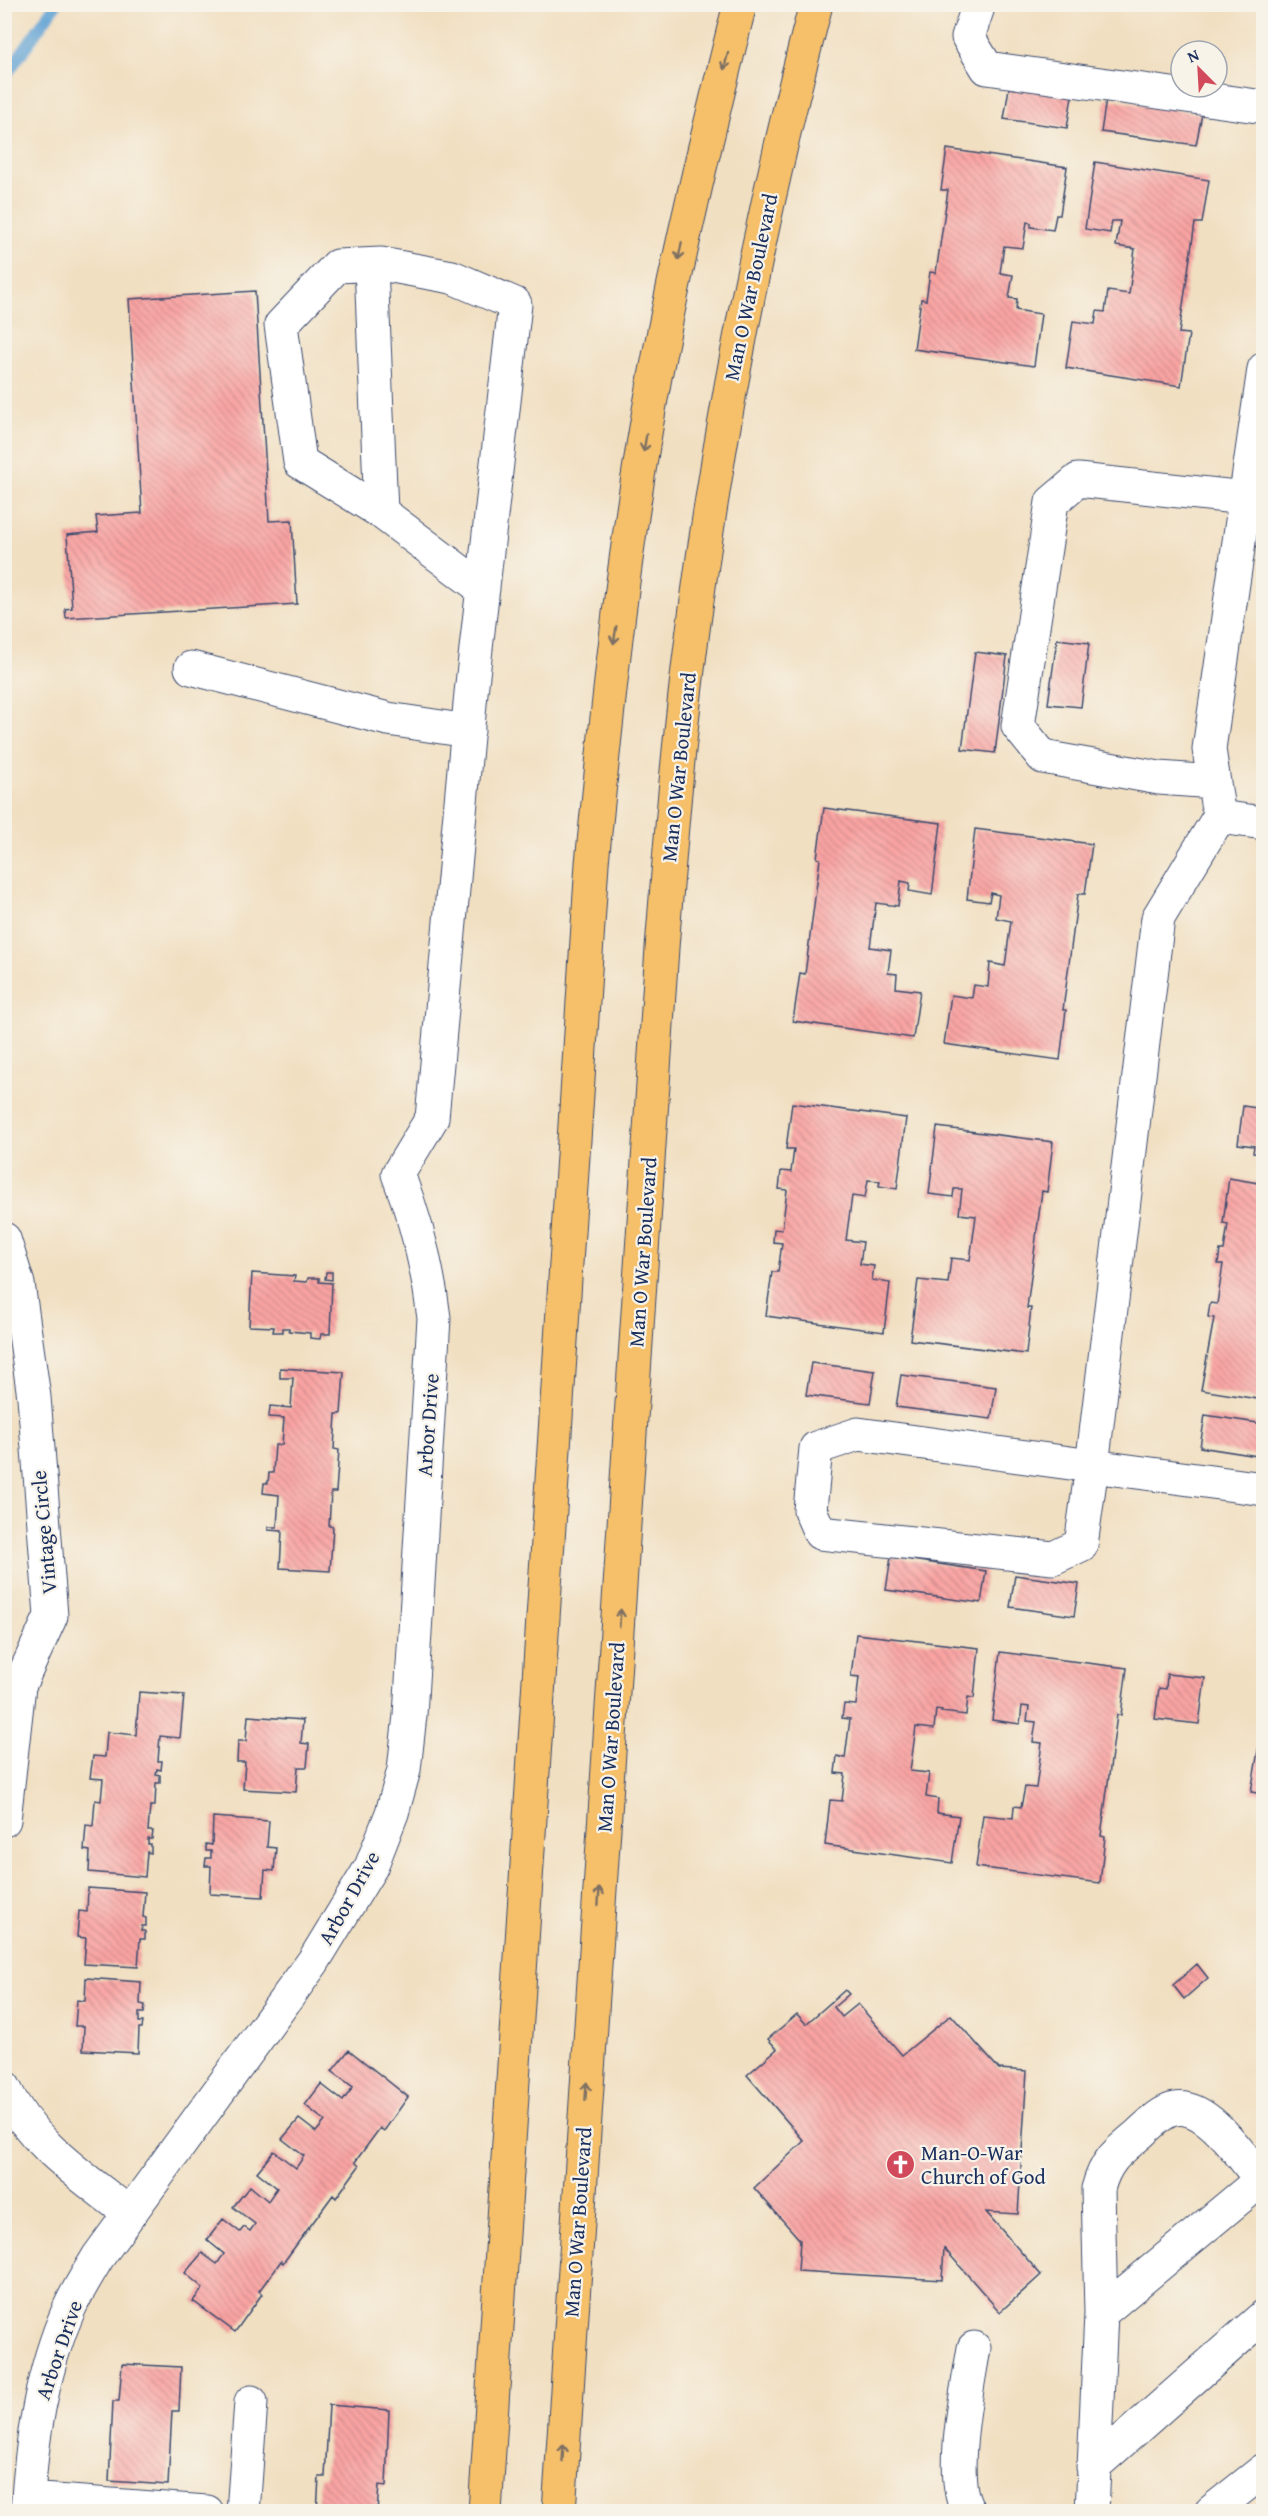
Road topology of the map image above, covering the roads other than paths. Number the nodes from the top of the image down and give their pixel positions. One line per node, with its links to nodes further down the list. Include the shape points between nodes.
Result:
1 (740, 4): 31 (main road, one-way to 31, via 683,236 661,346 613,649 592,875)
2 (816, 4): 32 (main road, Man O War Boulevard, one-way to 2, via 677,764 696,607 729,395 758,250)
3 (979, 4): 4 (street, via 968,37 987,68)
4 (1263, 107)
5 (371, 265): 8 (street); 8 (street, via 337,266 281,325 300,462); 9 (street, via 452,277 515,304)
6 (1263, 369): 7 (street)
7 (1245, 498): 12 (street, via 1209,749); 12 (street, via 1078,480 1052,502 1018,726 1043,756 1158,778)
8 (381, 512): 9 (street)
9 (483, 589): 11 (street)
10 (191, 668): 11 (street, via 388,719)
11 (468, 731): 21 (street, Arbor Drive, via 432,1118 398,1174 416,1220 429,1274 434,1318 404,1770 371,1867 313,1962)
12 (1214, 782): 13 (street)
13 (1219, 817): 14 (street); 16 (street, via 1158,918)
14 (1263, 823)
15 (4, 1239): 18 (street, Vintage Circle, via 18,1284 34,1397 51,1616 20,1686)
16 (1092, 1466): 16 (street, via 858,1434 816,1448 810,1510 820,1533 1053,1558 1081,1545); 17 (street)
17 (1263, 1489)
18 (4, 1820)
19 (4, 2087): 21 (street, via 26,2125 48,2148)
20 (1262, 2181): 22 (street); 22 (street, via 1218,2129 1191,2109 1174,2109 1160,2116 1102,2170 1098,2189)
21 (129, 2213): 28 (street, Arbor Drive, via 98,2257 69,2310 46,2377 30,2458)
22 (1101, 2313): 26 (street)
23 (1263, 2316): 26 (street)
24 (974, 2348): 33 (street, via 959,2449 963,2503)
25 (251, 2402): 30 (street)
26 (1093, 2466): 34 (street)
27 (1263, 2470): 35 (street)
28 (27, 2505): 29 (street)
29 (207, 2511)
30 (243, 2511)
31 (485, 2511)
32 (560, 2511)
33 (969, 2511)
34 (1092, 2511)
35 (1211, 2511)

